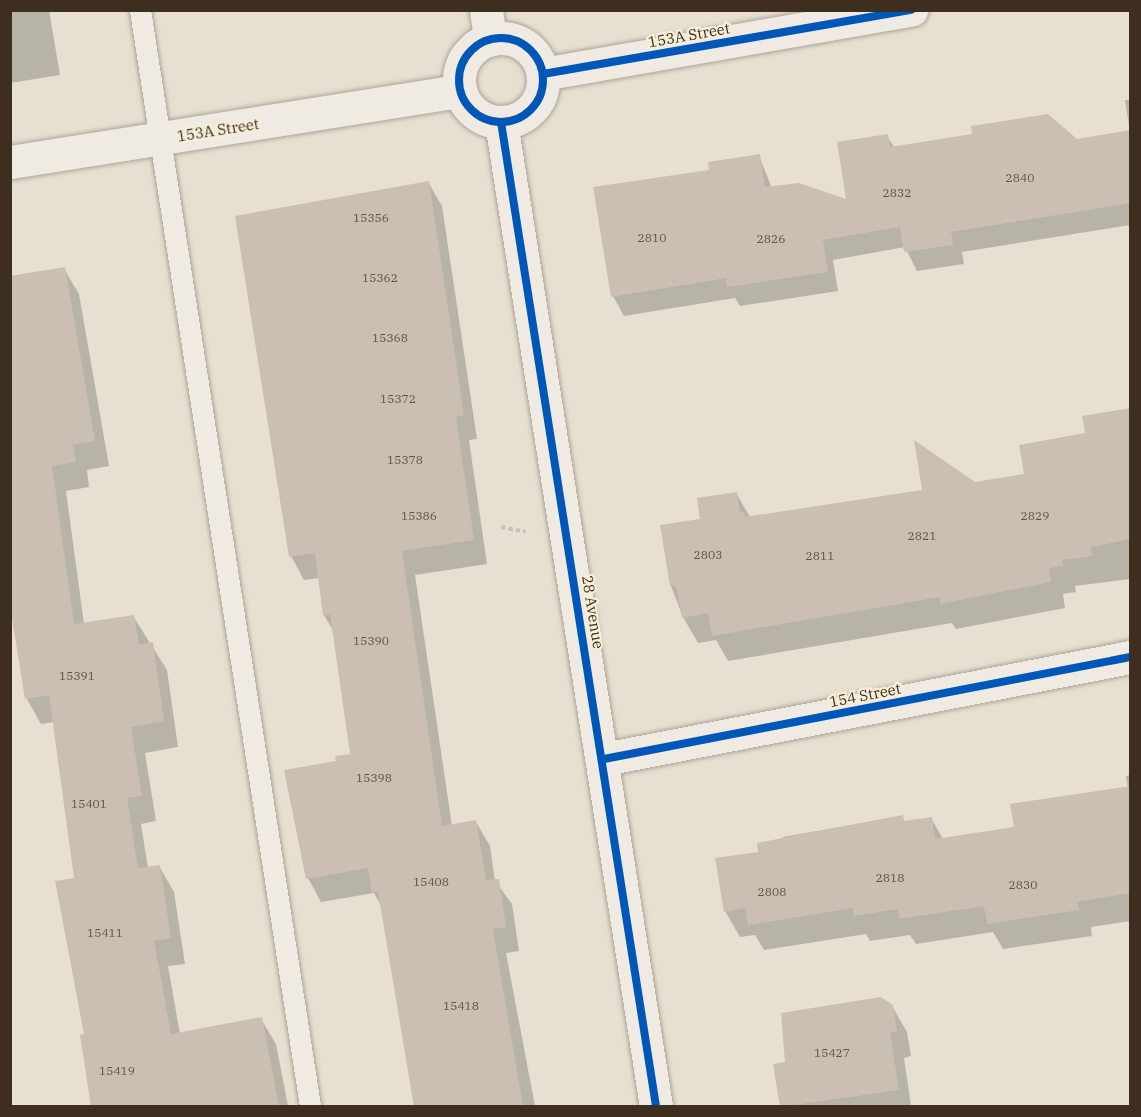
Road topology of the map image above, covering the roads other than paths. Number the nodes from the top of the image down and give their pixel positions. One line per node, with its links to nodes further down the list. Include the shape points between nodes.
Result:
1 (140, 10): 7 (lane)
2 (911, 10): 4 (street, 153A Street)
3 (488, 25): 4 (street, via 531,50); 5 (street, via 463,64)
4 (543, 74): 6 (street, via 543,86 533,108 524,116)
5 (460, 91): 6 (street, via 475,114); 7 (street, 153A Street)
6 (501, 122): 10 (street, 28 Avenue)
7 (158, 139): 8 (street, 153A Street); 11 (lane)
8 (10, 162)
9 (1131, 657): 10 (street, 154 Street)
10 (604, 759): 12 (street, 28 Avenue)
11 (310, 1107)
12 (656, 1107)

